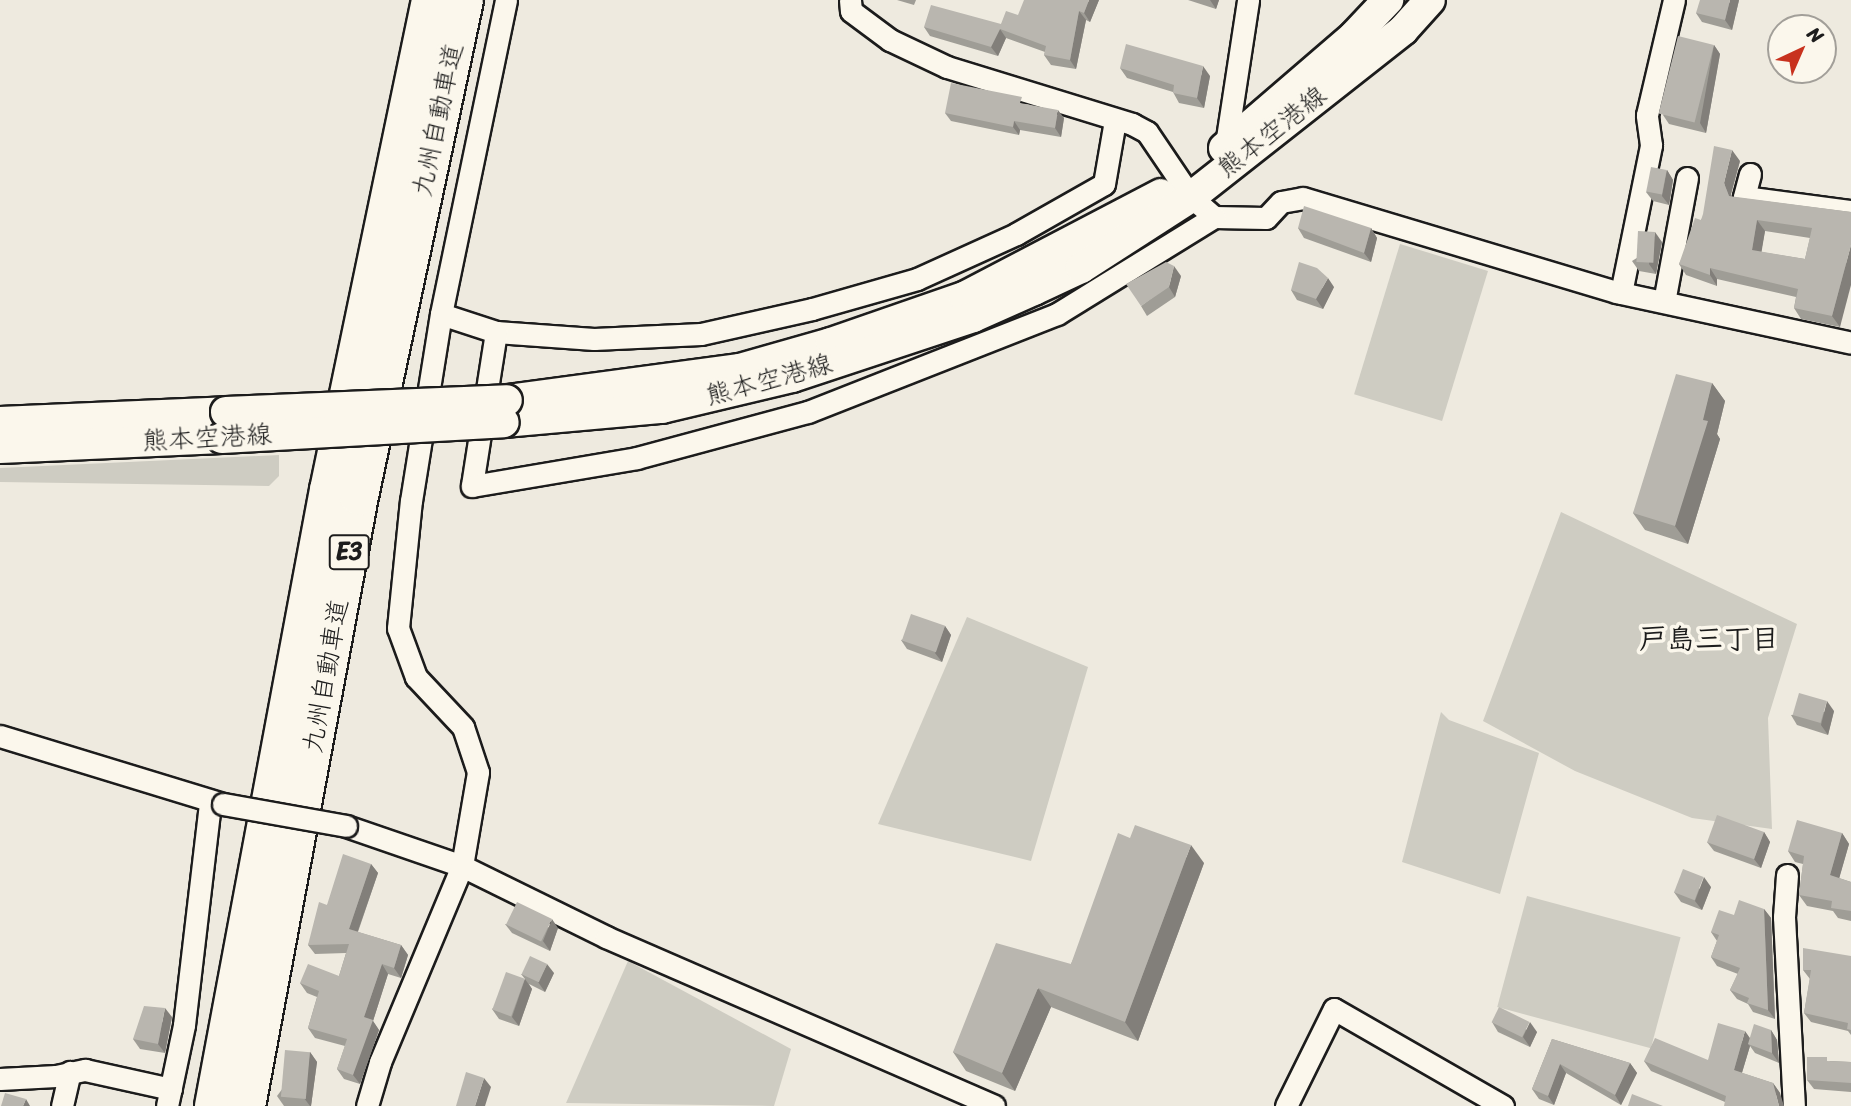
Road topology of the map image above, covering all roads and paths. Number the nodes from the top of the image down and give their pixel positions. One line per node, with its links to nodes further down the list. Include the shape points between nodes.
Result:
1 (431, 0): 32 (highway, 九州自動車道 / E3, via 328,491)
2 (464, 0): 33 (highway, 九州自動車道 / E3, via 362,482)
3 (506, 0): 18 (street)
4 (850, 0): 9 (street, via 851,10 890,40 947,67)
5 (1248, 0): 10 (street)
6 (1388, 0): 10 (main road, 熊本空港線)
7 (1430, 0): 10 (main road, 熊本空港線, via 1403,30)
8 (1674, 0): 16 (street, via 1647,115 1650,145)
9 (1115, 120): 13 (street, via 1147,132); 19 (street, via 1104,184 1016,234 917,279 701,334 594,339)
10 (1225, 159): 13 (main road, 熊本空港線)
11 (1750, 174): 14 (street, via 1744,197)
12 (1687, 178): 17 (street)
13 (1186, 190): 15 (street); 22 (main road, 熊本空港線, bridge, via 1081,268 997,307 792,377 662,408)
14 (1851, 211)
15 (1214, 217): 16 (street, via 1266,218 1281,202 1303,198); 19 (street, via 1056,314 808,412 637,458 472,486)
16 (1620, 293): 17 (street)
17 (1664, 302): 20 (street)
18 (442, 314): 19 (street); 26 (street, via 411,501 398,628 416,677 463,727 478,772)
19 (496, 332)
20 (1851, 343)
21 (0, 422): 22 (main road, 熊本空港線)
22 (224, 425): 23 (main road, 熊本空港線)
23 (0, 448)
24 (0, 736): 25 (street)
25 (216, 803): 26 (street, bridge, via 346,825); 30 (street)
26 (462, 866): 34 (street, via 380,1062); 35 (street, via 606,937)
27 (1787, 875): 38 (street, via 1784,917)
28 (70, 1072): 29 (street); 30 (street, via 85,1070); 31 (street)
29 (0, 1079)
30 (169, 1098)
31 (62, 1106)
32 (214, 1106)
33 (246, 1106)
34 (367, 1106)
35 (994, 1106)
36 (1286, 1106): 37 (street, via 1334,1009)
37 (1503, 1106)
38 (1794, 1106)

